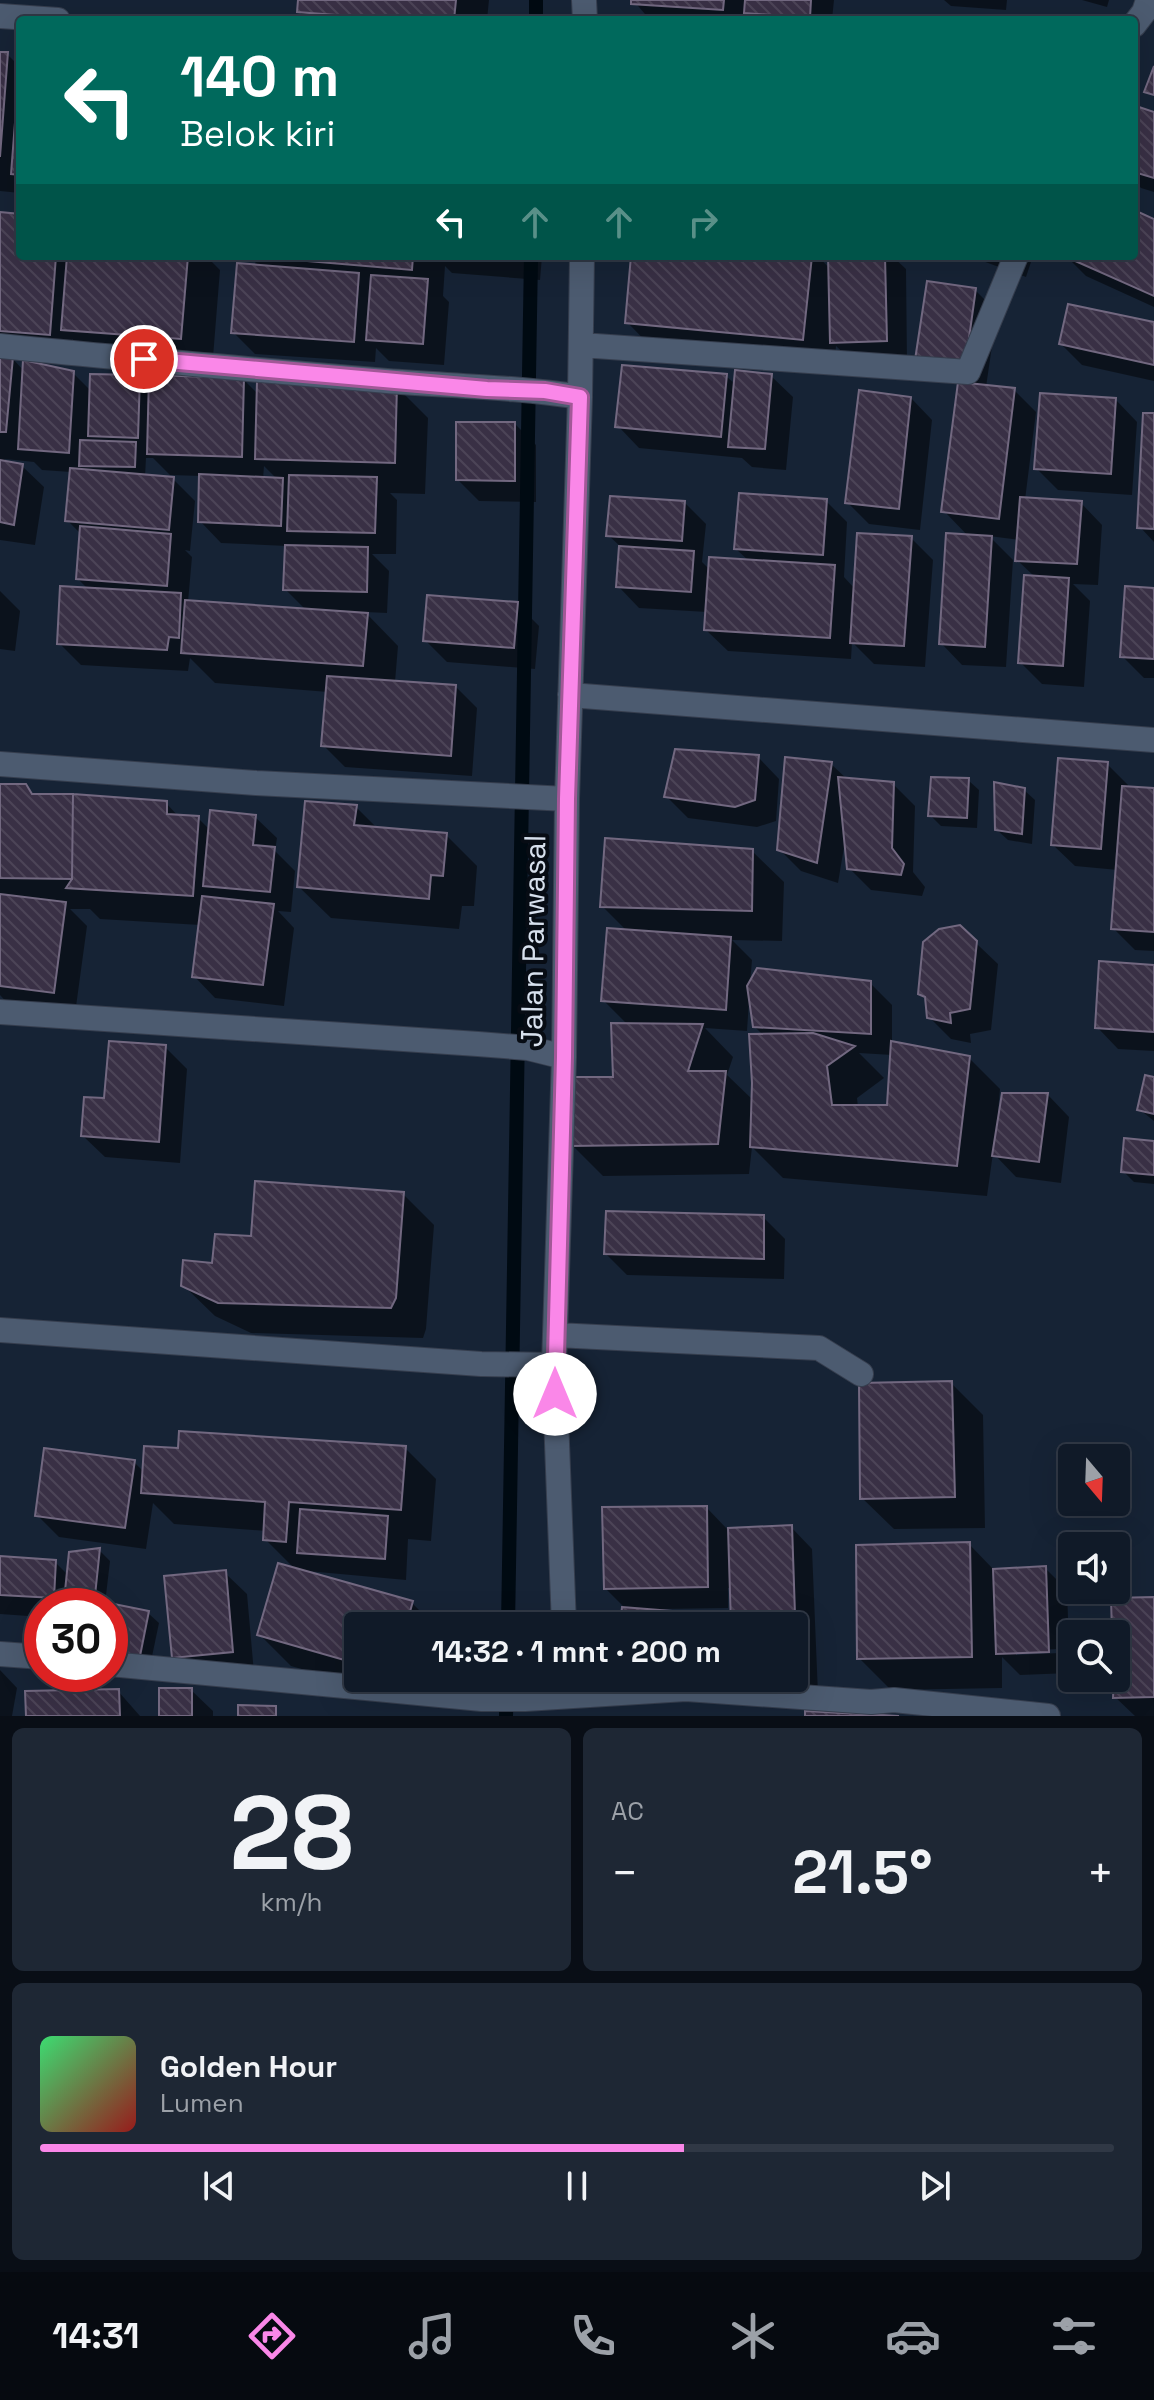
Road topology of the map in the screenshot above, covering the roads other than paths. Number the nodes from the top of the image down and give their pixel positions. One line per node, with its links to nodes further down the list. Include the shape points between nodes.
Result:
1 (582, 260): 3 (street, Jalan Parwasal)
2 (1014, 260): 3 (street, via 968,372)
3 (581, 345): 5 (street, Jalan Parwasal)
4 (0, 346): 5 (street)
5 (580, 397): 6 (street, Jalan Parwasal)
6 (570, 695): 7 (street); 9 (street, Jalan Parwasal)
7 (1154, 740)
8 (0, 764): 9 (street)
9 (567, 799): 11 (street, Jalan Parwasal)
10 (0, 1012): 11 (street, via 478,1044)
11 (564, 1057): 13 (street, Jalan Parwasal)
12 (0, 1330): 14 (street, via 481,1364)
13 (556, 1335): 14 (street, Jalan Parwasal); 15 (street, via 819,1348)
14 (548, 1364): 16 (street, Jalan Parwasal)
15 (861, 1374)
16 (563, 1612)
17 (0, 1654): 18 (street)
18 (24, 1656)
19 (128, 1666): 20 (street, via 482,1699)
20 (566, 1696): 21 (street, via 686,1689 894,1700)
21 (1048, 1716)

